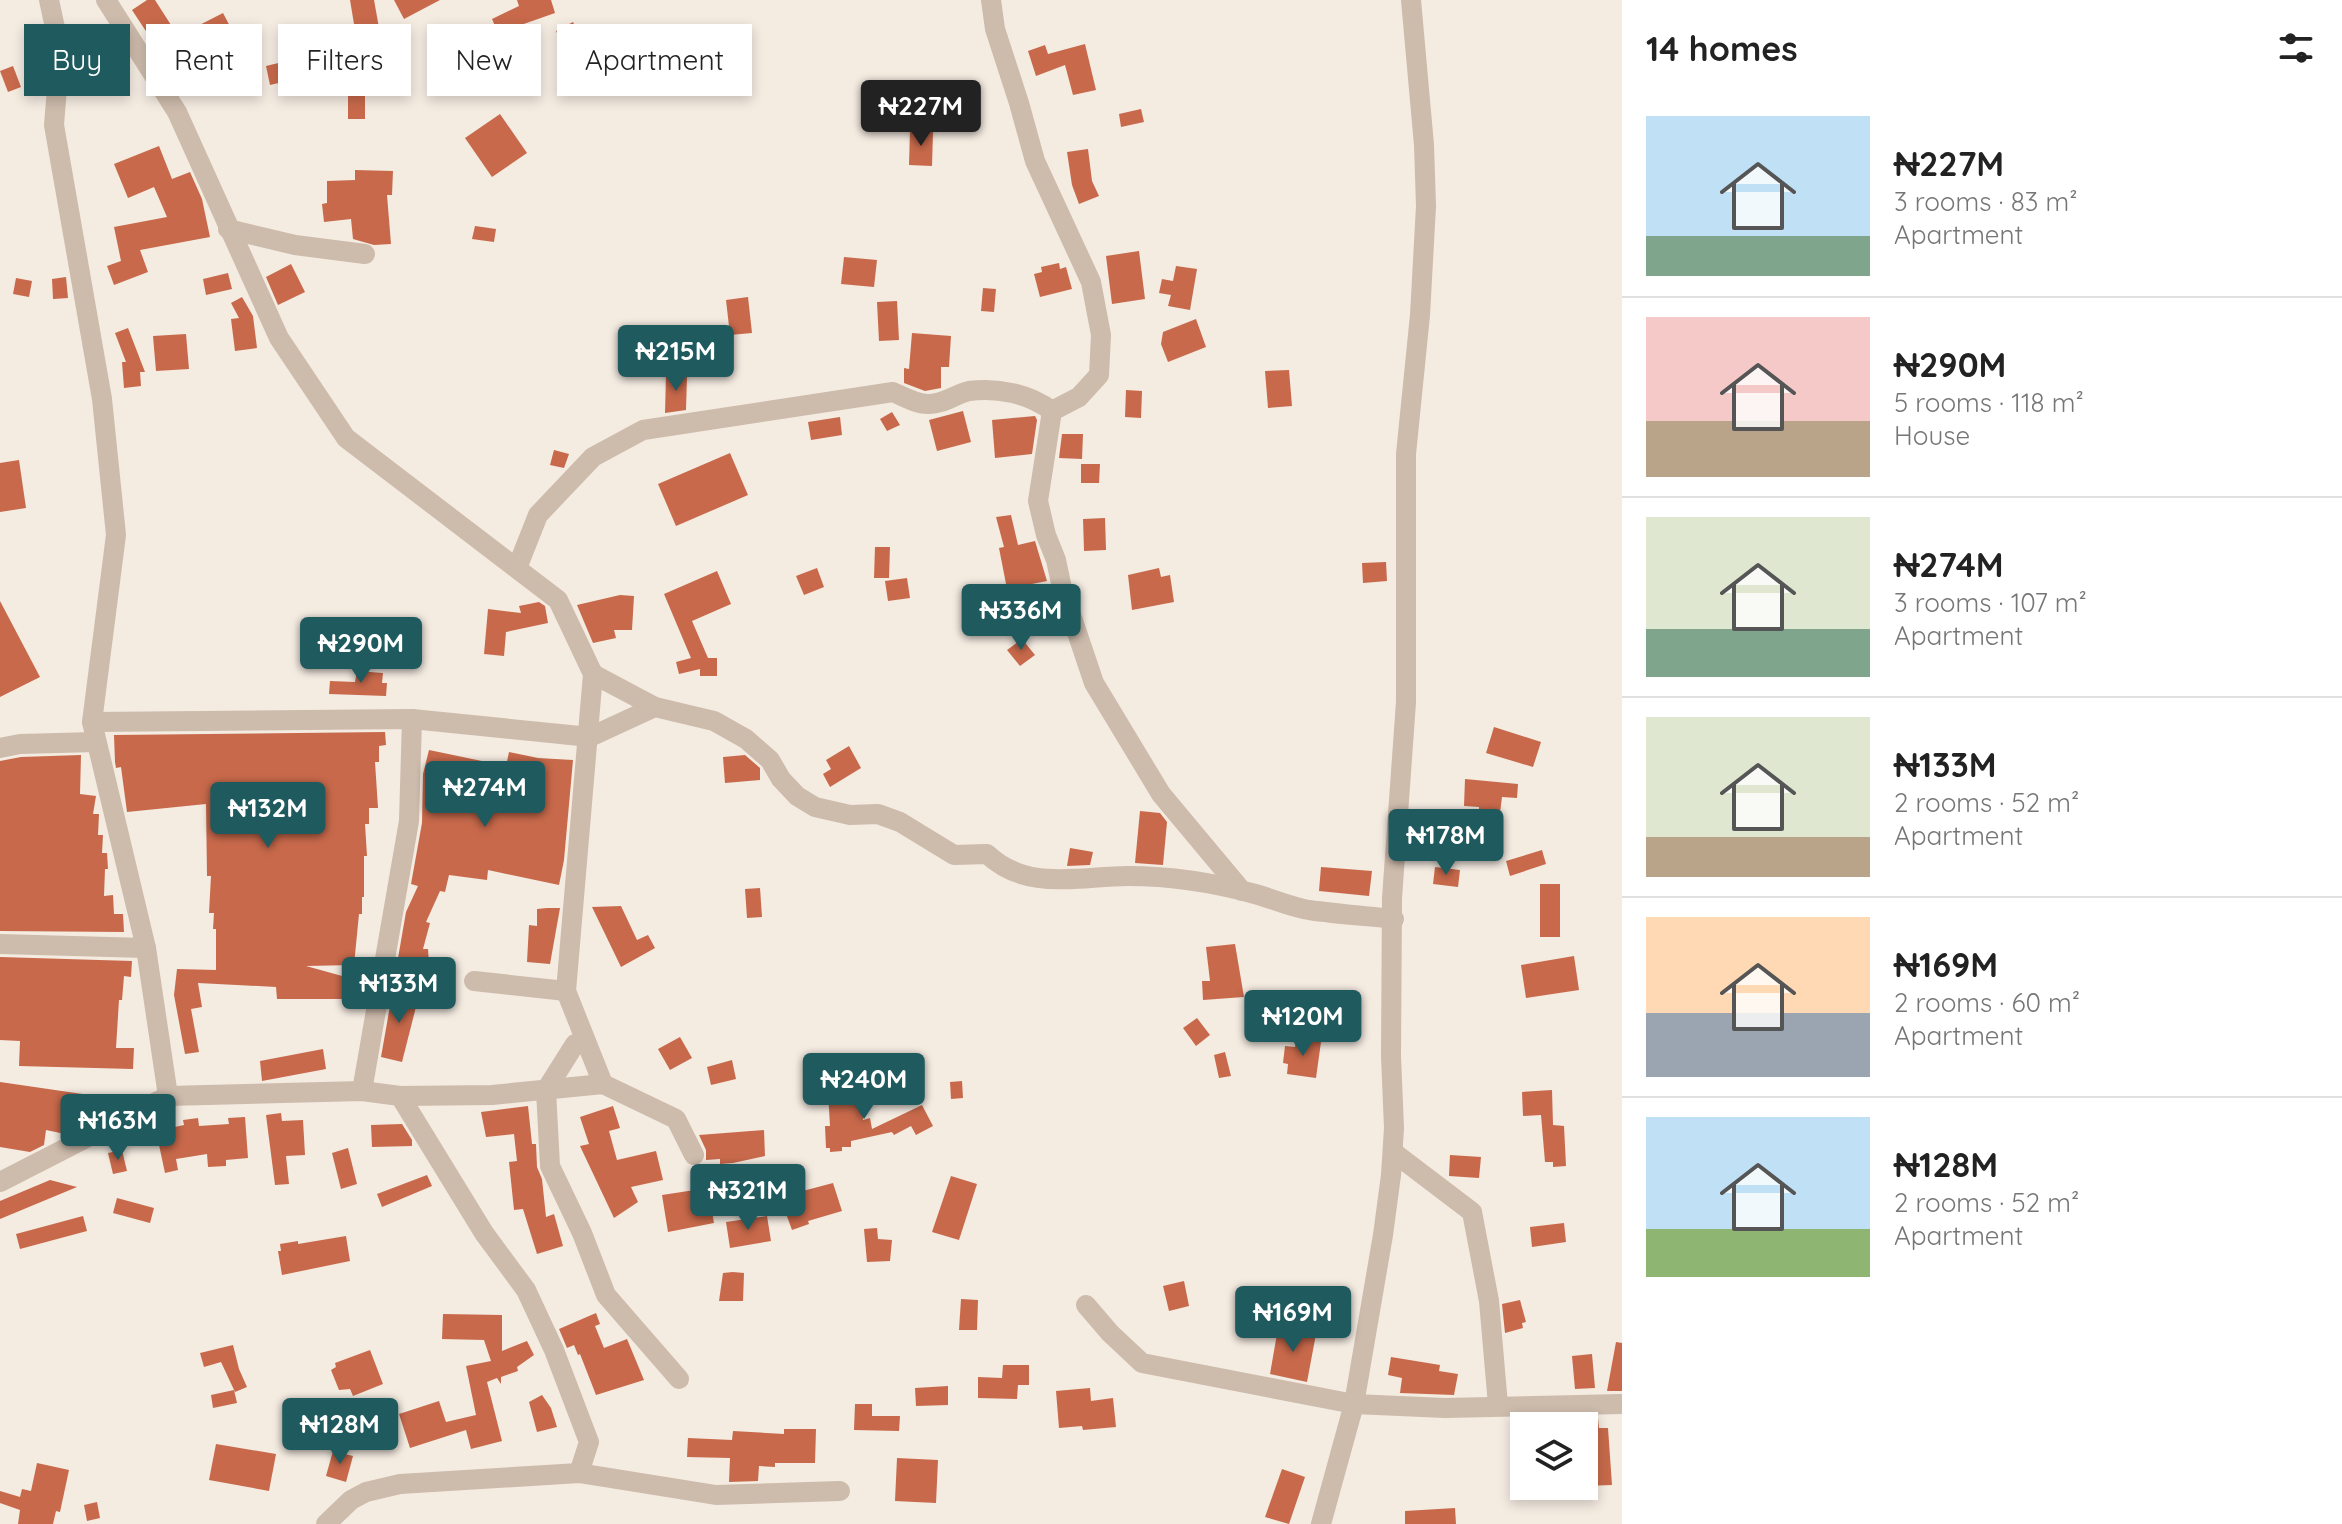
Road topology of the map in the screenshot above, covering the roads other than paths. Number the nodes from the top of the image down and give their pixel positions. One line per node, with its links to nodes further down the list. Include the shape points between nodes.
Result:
1 (49, 0): 12 (street, via 60,51 54,125 102,399 116,535)
2 (106, 0): 5 (street, via 177,112)
3 (991, 0): 7 (street, via 1035,161 1091,282 1101,335 1099,375 1079,397)
4 (1411, 0): 16 (street, via 1426,206 1407,430 1406,702)
5 (228, 229): 6 (street); 8 (street, via 279,338 346,438)
6 (365, 254)
7 (1052, 411): 8 (street, via 1036,399 1010,392 969,391 932,405 893,392 643,430 593,457 538,515); 15 (street, via 1038,501 1094,683 1161,794)
8 (517, 568): 9 (street, via 558,600)
9 (593, 674): 10 (street); 13 (street)
10 (655, 707): 13 (street); 15 (street, via 714,721 746,739 797,796 815,807 850,815 878,814 954,855 987,854 999,865 1039,879 1150,877)
11 (412, 719): 12 (street); 13 (street); 24 (street, via 409,821)
12 (94, 732): 14 (street); 18 (street)
13 (590, 737): 20 (street)
14 (0, 748)
15 (1242, 891): 16 (street, via 1306,909)
16 (1394, 919): 27 (street)
17 (0, 944): 18 (street)
18 (146, 948): 25 (street)
19 (474, 981): 20 (street)
20 (566, 991): 22 (street)
21 (575, 1044): 23 (street)
22 (603, 1084): 23 (street); 28 (street, via 676,1119)
23 (546, 1090): 26 (street); 31 (street, via 550,1166 600,1284)
24 (362, 1091): 25 (street); 26 (street)
25 (168, 1096): 29 (street)
26 (400, 1096): 35 (street, via 484,1233 526,1290 589,1442)
27 (1393, 1152): 32 (street); 34 (street, via 1472,1212 1489,1301)
28 (694, 1155)
29 (0, 1182)
30 (1086, 1305): 32 (street, via 1142,1363)
31 (679, 1379)
32 (1354, 1404): 34 (street); 38 (street)
33 (1622, 1404): 34 (street)
34 (1498, 1405)
35 (579, 1473): 36 (street, via 716,1495); 37 (street, via 391,1486 351,1500)
36 (840, 1491)
37 (326, 1524)
38 (1321, 1524)

